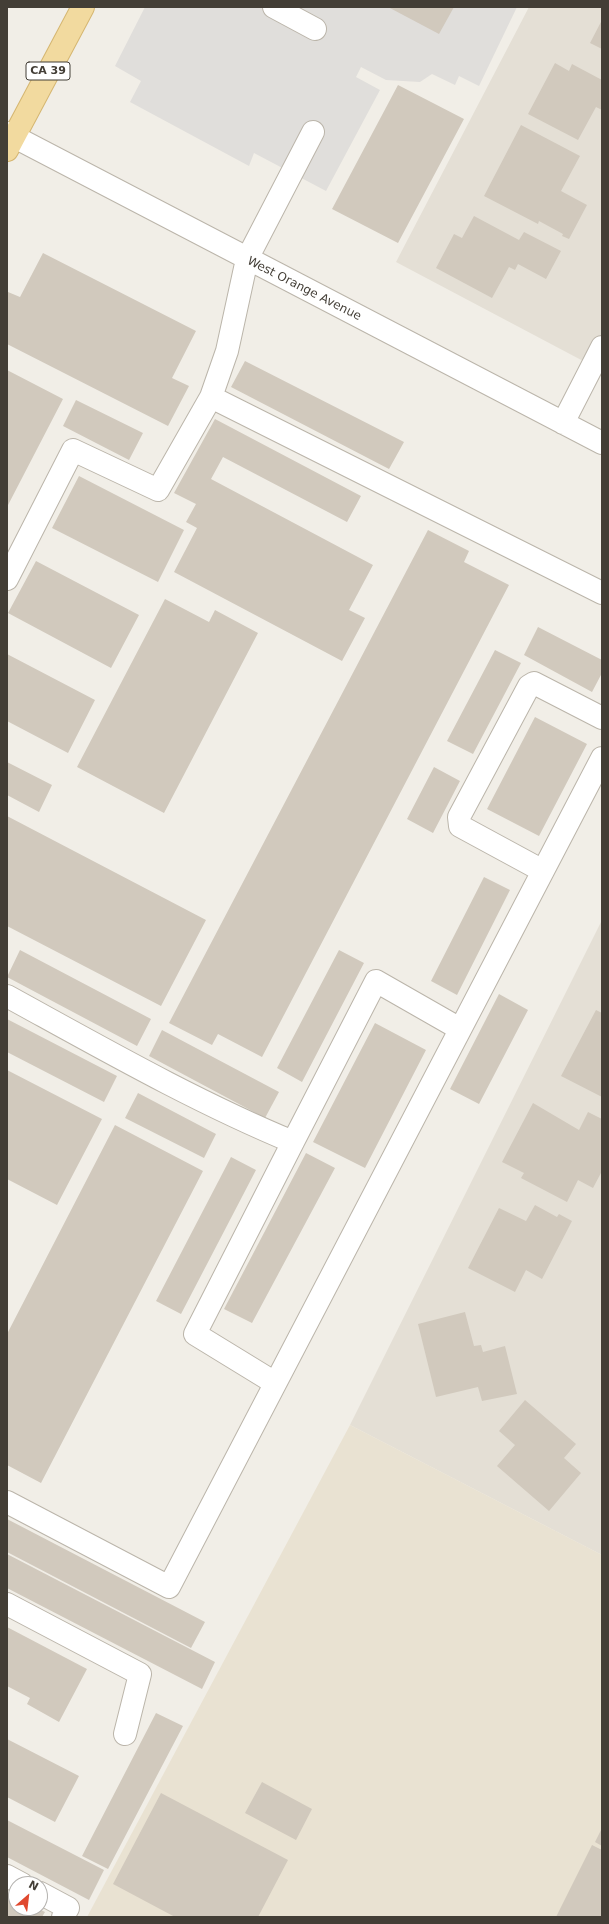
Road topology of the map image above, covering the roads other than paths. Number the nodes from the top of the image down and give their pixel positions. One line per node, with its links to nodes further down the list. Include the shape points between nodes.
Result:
1 (83, 7): 5 (main road, CA 39)
2 (274, 7): 3 (street)
3 (315, 29)
4 (313, 132): 6 (street)
5 (10, 140): 6 (street, West Orange Avenue)
6 (247, 259): 8 (street, via 227,351); 9 (street, West Orange Avenue)
7 (602, 347): 9 (street)
8 (211, 396): 11 (street, via 158,490 73,450); 12 (street)
9 (563, 422): 10 (street, West Orange Avenue)
10 (602, 443)
11 (7, 579)
12 (602, 593)
13 (602, 718): 15 (street, via 534,683 529,686 459,817 460,826)
14 (602, 758): 15 (street)
15 (543, 871): 17 (street)
16 (7, 996): 18 (street, via 96,1045 247,1122)
17 (460, 1029): 18 (street, via 376,981); 19 (street)
18 (293, 1142): 19 (street, via 195,1334)
19 (275, 1383): 20 (street, via 169,1587)
20 (7, 1502)
21 (7, 1604): 22 (street, via 140,1674)
22 (125, 1734)
23 (48, 1897): 24 (street, via 68,1908)
24 (63, 1917)

